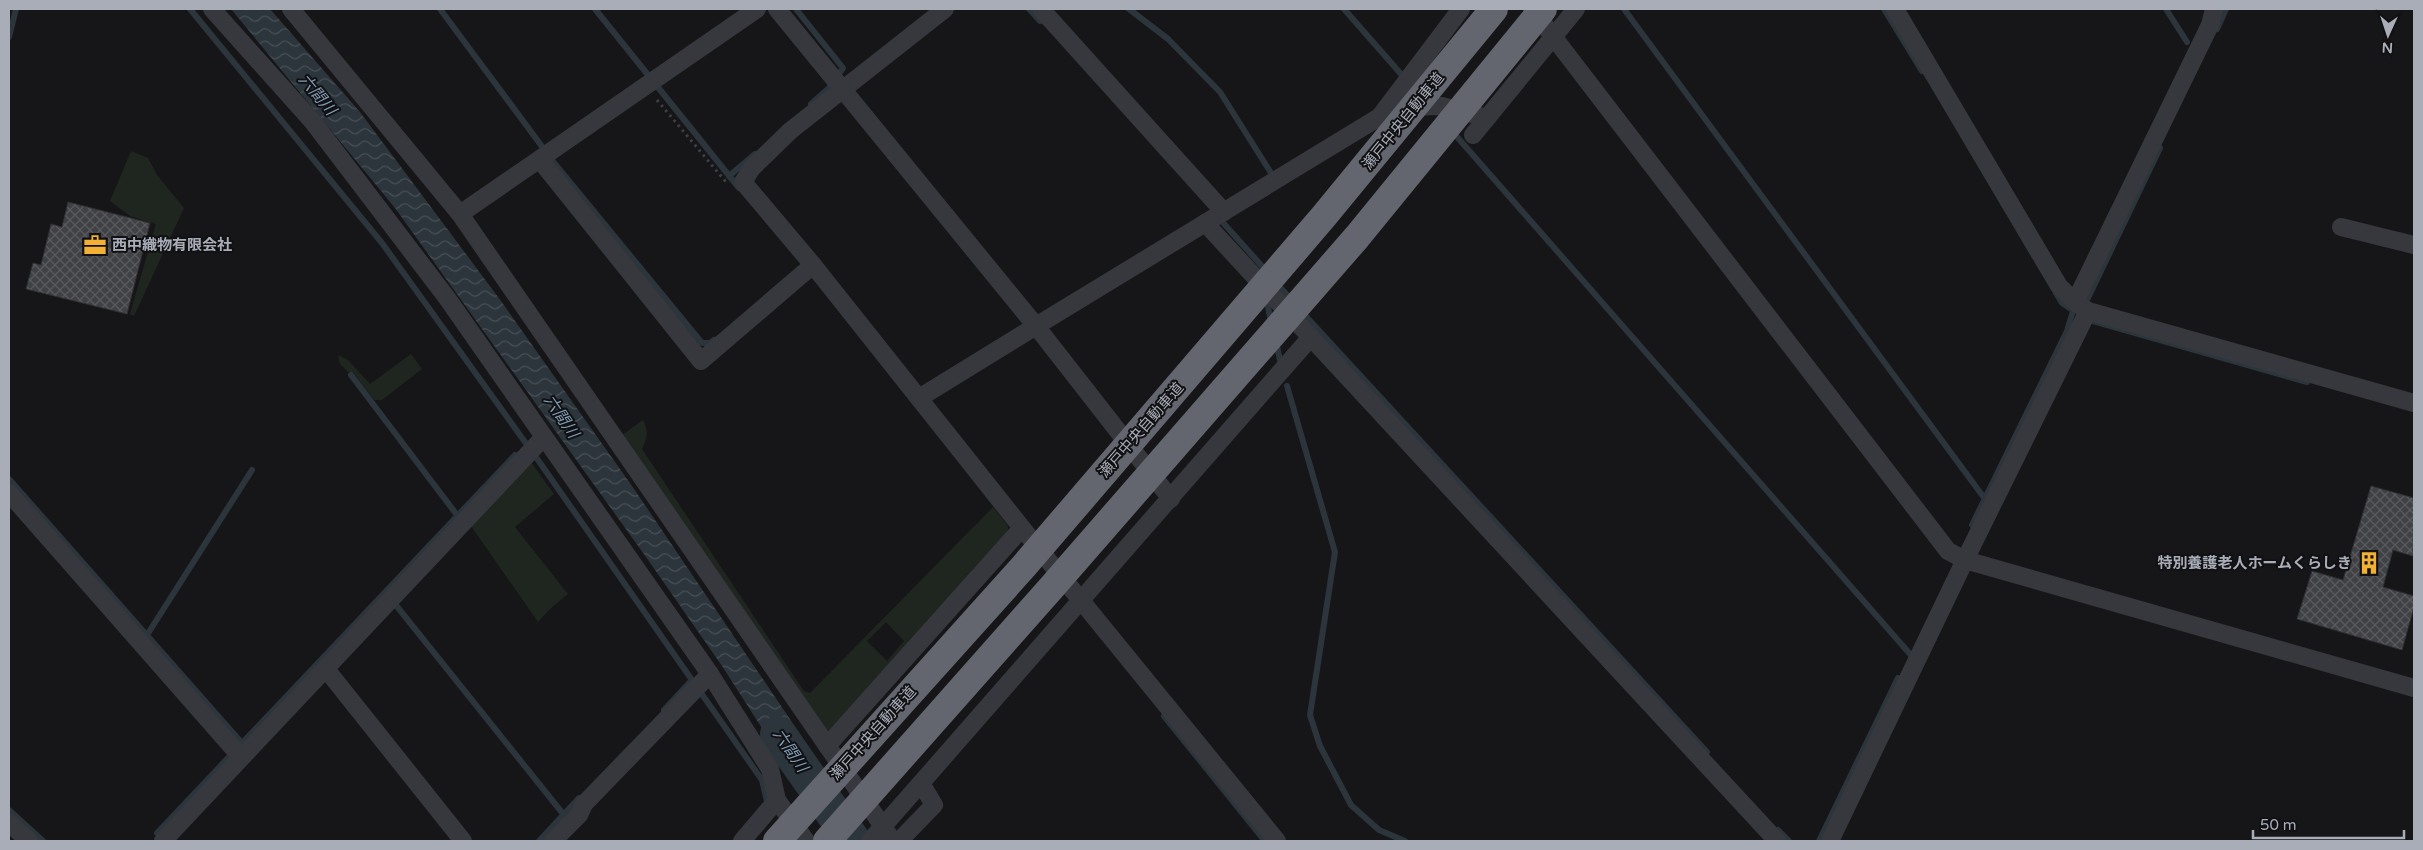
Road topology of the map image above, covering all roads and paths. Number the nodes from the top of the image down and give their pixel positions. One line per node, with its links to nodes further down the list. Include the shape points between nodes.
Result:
1 (212, 9): 32 (street, via 312,122 447,298)
2 (291, 9): 22 (street)
3 (757, 9): 15 (street)
4 (777, 9): 16 (street)
5 (945, 9): 16 (street)
6 (1041, 9): 23 (street)
7 (1461, 9): 17 (street)
8 (1494, 9): 51 (highway, 瀬戸中央自動車道, bridge, via 1324,216 1031,558)
9 (1532, 9): 14 (street)
10 (1543, 9): 53 (highway, bridge, via 1357,237)
11 (1576, 9): 14 (street)
12 (1895, 9): 27 (street, via 2058,286)
13 (2214, 9): 27 (street, via 2210,25)
14 (1554, 36): 18 (street); 36 (street, via 1948,551)
15 (651, 83): 20 (street); 21 (path, via 726,182)
16 (838, 83): 26 (street, via 752,168 743,182); 28 (street)
17 (1381, 116): 18 (street, via 1402,107 1442,106); 23 (street)
18 (1487, 118): 19 (street)
19 (1473, 135)
20 (546, 156): 22 (street); 26 (street, via 700,361)
21 (730, 182)
22 (460, 214): 41 (street)
23 (1215, 217): 28 (street); 29 (street)
24 (2341, 227): 25 (street)
25 (2414, 245)
26 (810, 269): 30 (street)
27 (2082, 313): 31 (street); 36 (street)
28 (1036, 326): 30 (street); 34 (street)
29 (1311, 337): 34 (street); 58 (street)
30 (919, 398): 35 (street)
31 (2414, 402)
32 (536, 446): 38 (street); 39 (street)
33 (9, 493): 42 (street)
34 (1171, 499): 37 (street)
35 (1022, 528): 37 (street); 41 (street)
36 (1959, 557): 40 (street); 59 (street)
37 (1082, 601): 43 (street); 57 (street)
38 (326, 669): 42 (street); 48 (street)
39 (701, 683): 44 (street, via 770,769); 49 (street, via 584,804)
40 (2414, 688)
41 (827, 746): 55 (street)
42 (237, 753): 47 (street)
43 (921, 783): 54 (street, bridge); 56 (street, via 934,805)
44 (777, 800): 50 (street); 52 (street)
45 (9, 823): 46 (street)
46 (29, 841)
47 (163, 841)
48 (463, 841)
49 (553, 841)
50 (742, 841)
51 (777, 841)
52 (806, 841)
53 (827, 841)
54 (870, 841)
55 (892, 841)
56 (899, 841)
57 (1277, 841)
58 (1777, 841)
59 (1830, 841)

